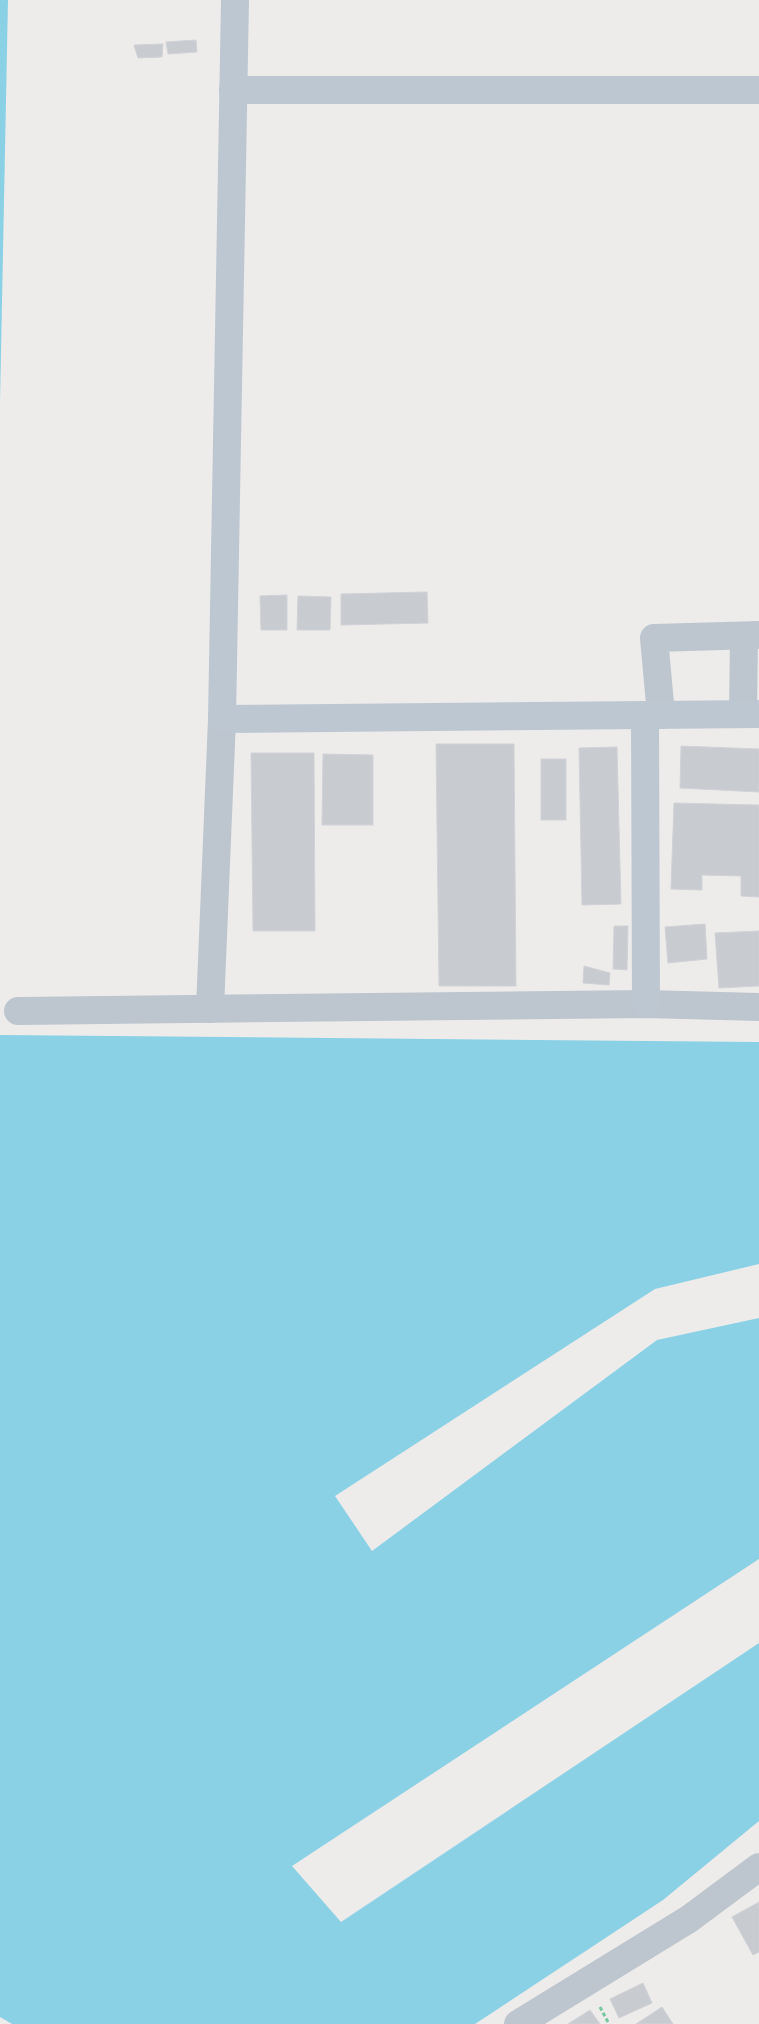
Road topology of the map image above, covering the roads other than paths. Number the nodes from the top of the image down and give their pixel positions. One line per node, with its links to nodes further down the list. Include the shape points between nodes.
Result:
1 (235, 0): 2 (street)
2 (233, 90): 3 (street); 7 (street)
3 (759, 90)
4 (751, 635): 5 (street); 6 (street, via 654,638)
5 (751, 714): 6 (street)
6 (653, 715): 7 (street); 8 (street)
7 (222, 718): 10 (street)
8 (646, 1004): 9 (street); 10 (street)
9 (759, 1007)
10 (210, 1009): 11 (street)
11 (18, 1011)
12 (759, 1867): 13 (street, via 689,1918)
13 (518, 2024)

